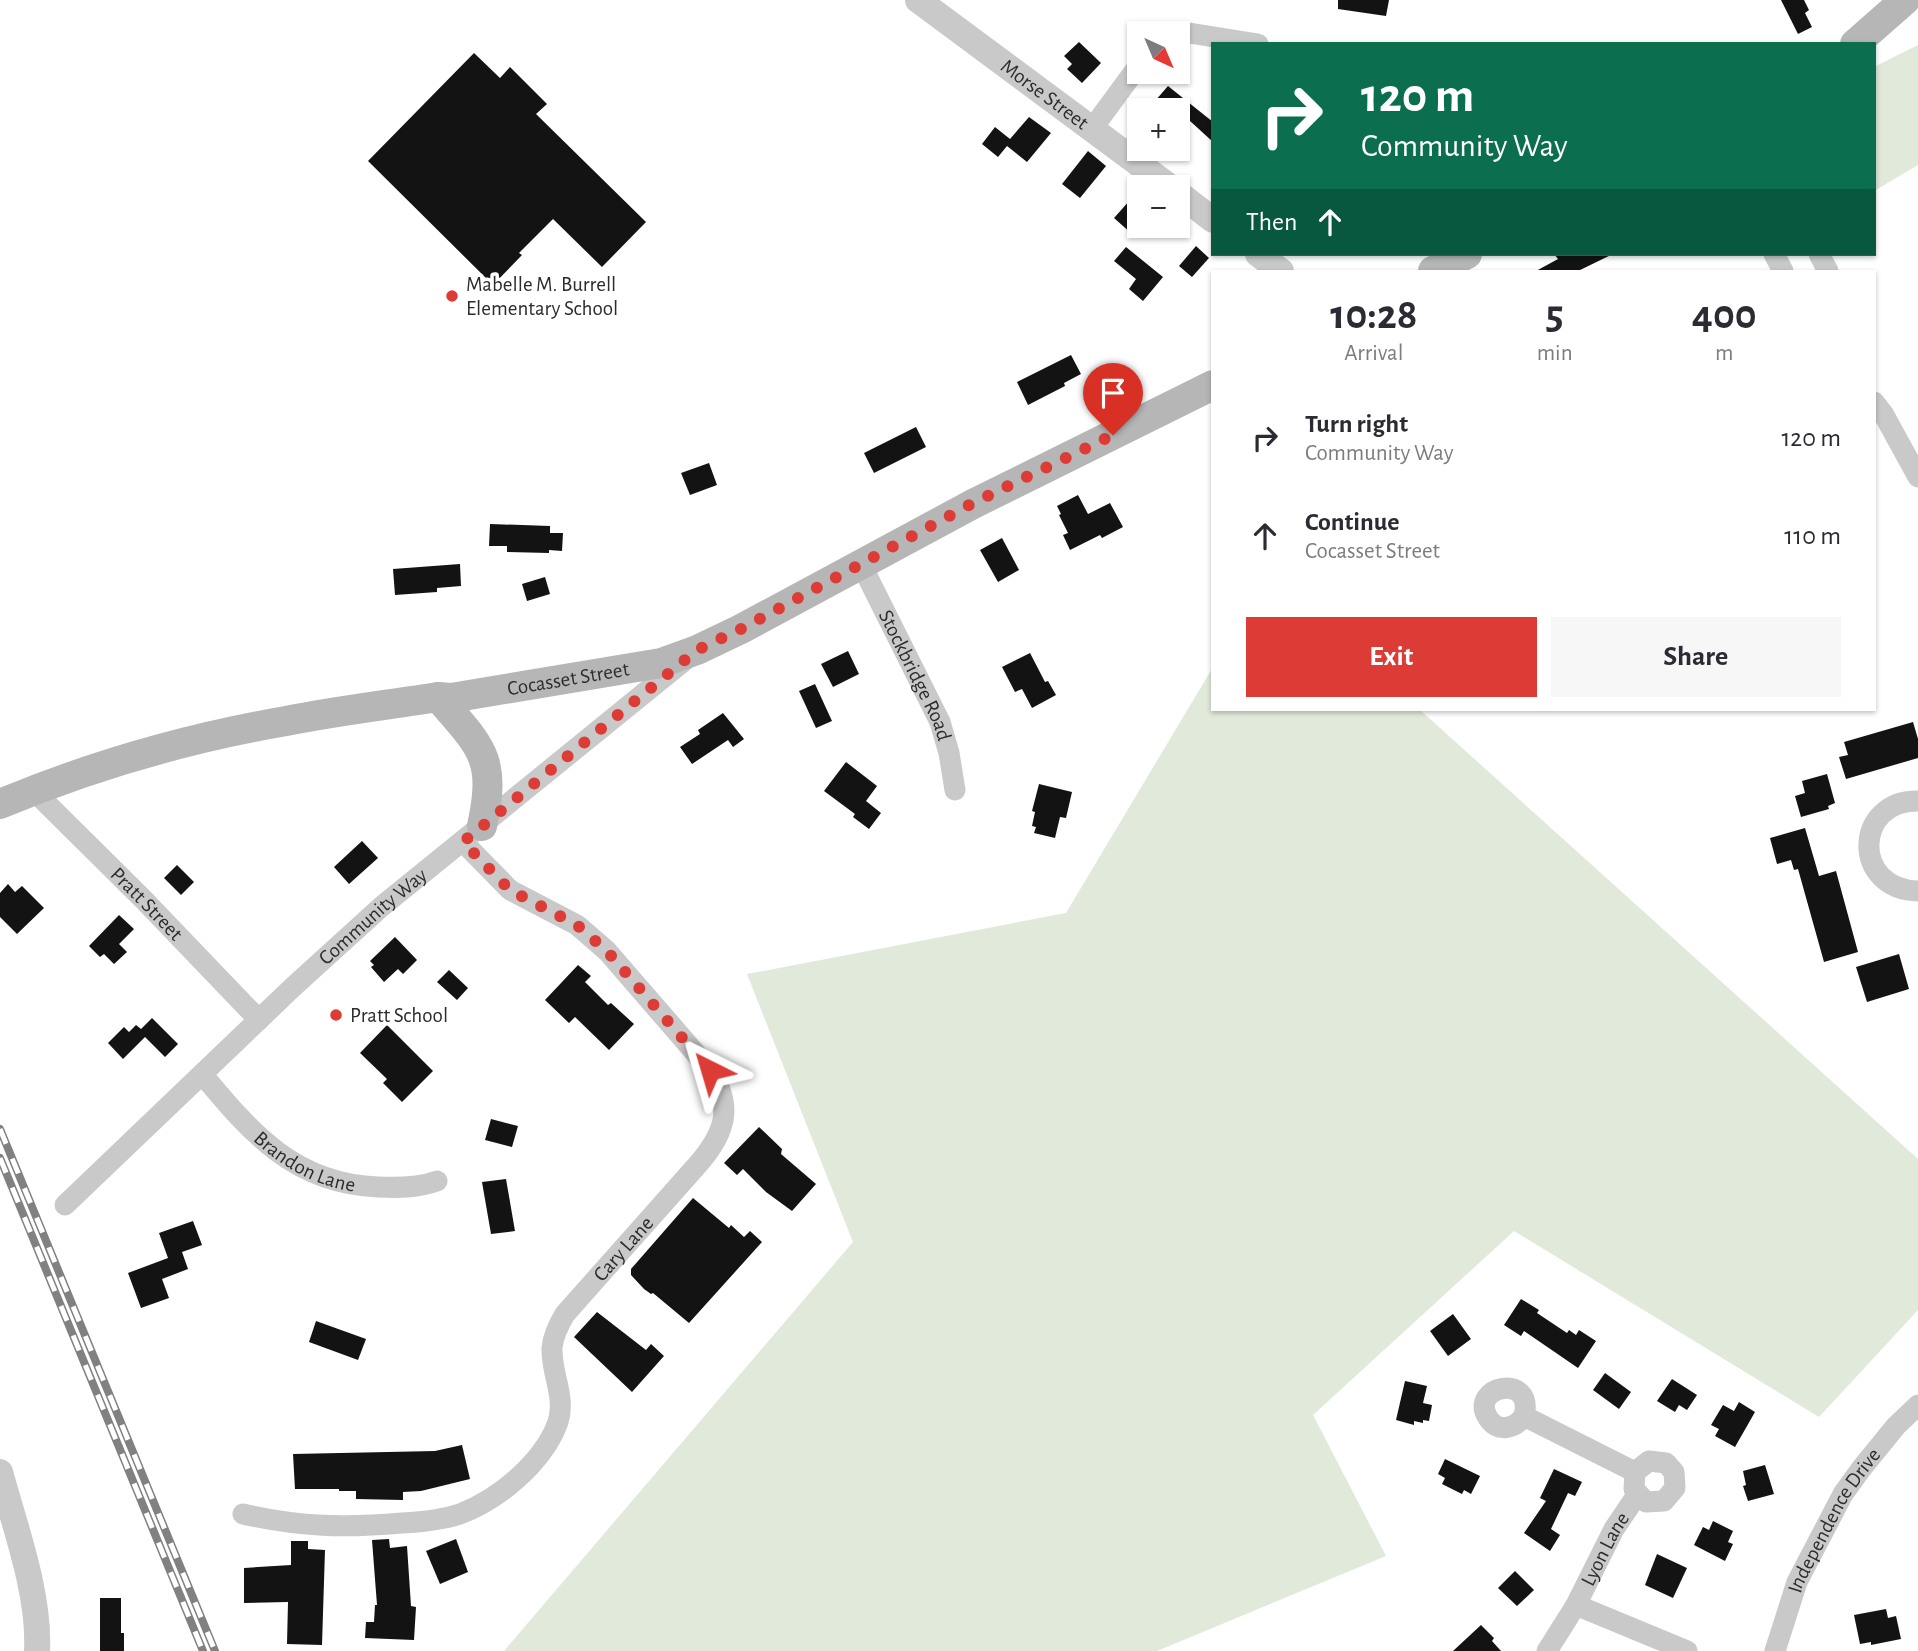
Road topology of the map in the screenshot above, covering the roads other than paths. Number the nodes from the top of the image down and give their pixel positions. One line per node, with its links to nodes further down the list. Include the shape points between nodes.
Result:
1 (918, 0): 7 (street, Morse Street)
2 (1905, 0): 5 (main road)
3 (1190, 33): 4 (street)
4 (1246, 42)
5 (1857, 42)
6 (1127, 81): 7 (street)
7 (1092, 129): 8 (street, Morse Street)
8 (1154, 175)
9 (1190, 202): 10 (street)
10 (1211, 218)
11 (1261, 256): 13 (street)
12 (1463, 256): 14 (main road)
13 (1280, 270)
14 (1435, 270)
15 (1211, 386): 18 (main road, Cocasset Street, via 973,503)
16 (1879, 409): 17 (street)
17 (1918, 477)
18 (861, 564): 19 (main road, Cocasset Street); 22 (street, Stockbridge Road, via 940,722)
19 (697, 650): 20 (main road, Cocasset Street, via 662,663); 25 (street, Community Way)
20 (438, 697): 21 (main road, Cocasset Street, via 284,721 173,746); 25 (main road, via 473,737 486,767 489,789)
21 (33, 790): 24 (main road, Cocasset Street); 27 (street, Pratt Street)
22 (955, 790)
23 (1918, 801): 26 (street, via 1885,811 1869,841 1872,863 1886,882)
24 (0, 804)
25 (472, 834): 27 (street, Community Way, via 381,908); 36 (street, Cary Lane, via 510,890 577,925 607,951 710,1070 722,1092 722,1126 711,1149 565,1314 552,1349 559,1417 544,1450 511,1485 460,1514 419,1521 322,1527)
26 (1918, 891)
27 (259, 1020): 28 (street, Community Way)
28 (202, 1074): 29 (street, Brandon Lane, via 249,1127 306,1171 343,1184 373,1187); 30 (street, Community Way)
29 (437, 1181)
30 (65, 1205)
31 (1918, 1405): 41 (street, Independence Drive, via 1878,1447 1843,1494 1797,1582)
32 (1524, 1416): 34 (street)
33 (0, 1472): 38 (street, via 27,1573)
34 (1635, 1472): 35 (street, Lyon Lane); 35 (street, Lyon Lane, via 1643,1463 1655,1460 1666,1463 1676,1477 1675,1489 1664,1502 1647,1502)
35 (1637, 1495): 37 (street, Lyon Lane)
36 (243, 1514)
37 (1576, 1605): 39 (street, Lyon Lane); 40 (street)
38 (37, 1651)
39 (1547, 1651)
40 (1687, 1651)
41 (1775, 1651)

